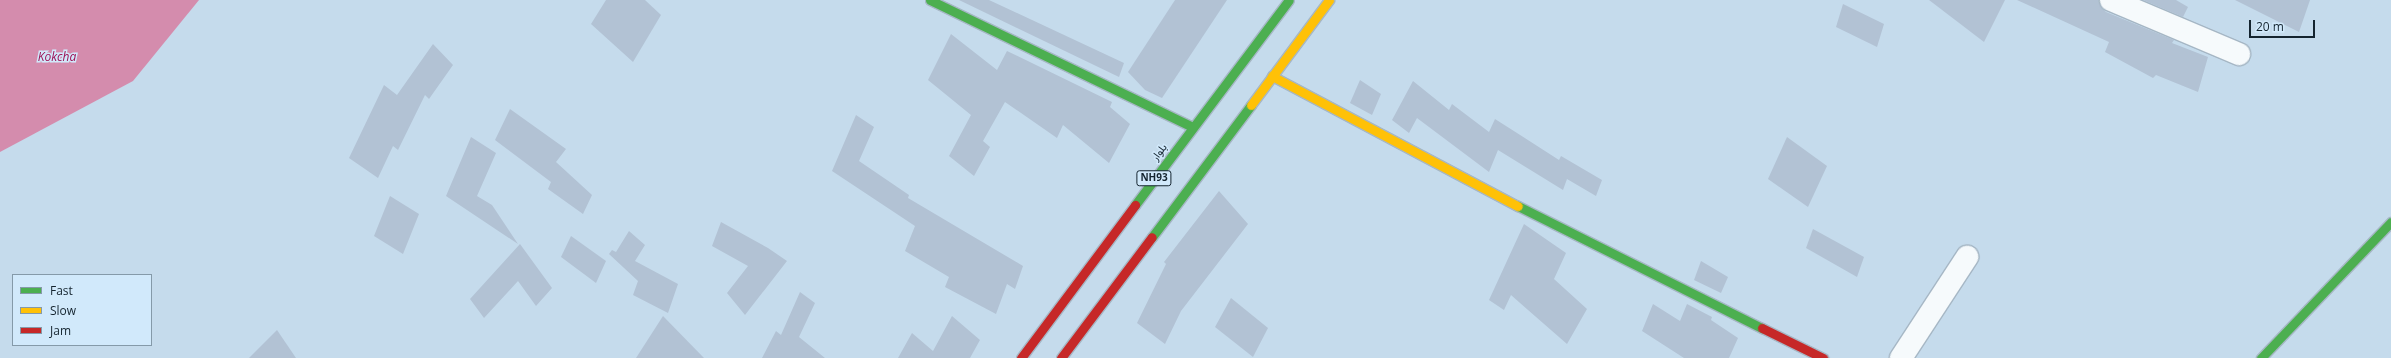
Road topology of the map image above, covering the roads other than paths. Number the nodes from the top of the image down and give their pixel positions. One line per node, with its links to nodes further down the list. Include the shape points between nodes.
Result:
1 (930, 0): 7 (street)
2 (1289, 0): 7 (street, بلوار / NH93)
3 (1329, 0): 6 (street, NH93)
4 (2111, 0): 5 (street)
5 (2239, 54)
6 (1272, 76): 11 (street, NH93); 12 (street, via 1515,205)
7 (1193, 127): 10 (street, بلوار / NH93)
8 (2391, 222): 14 (street)
9 (1967, 257): 13 (street)
10 (1021, 358)
11 (1061, 358)
12 (1823, 358)
13 (1901, 358)
14 (2260, 358)

